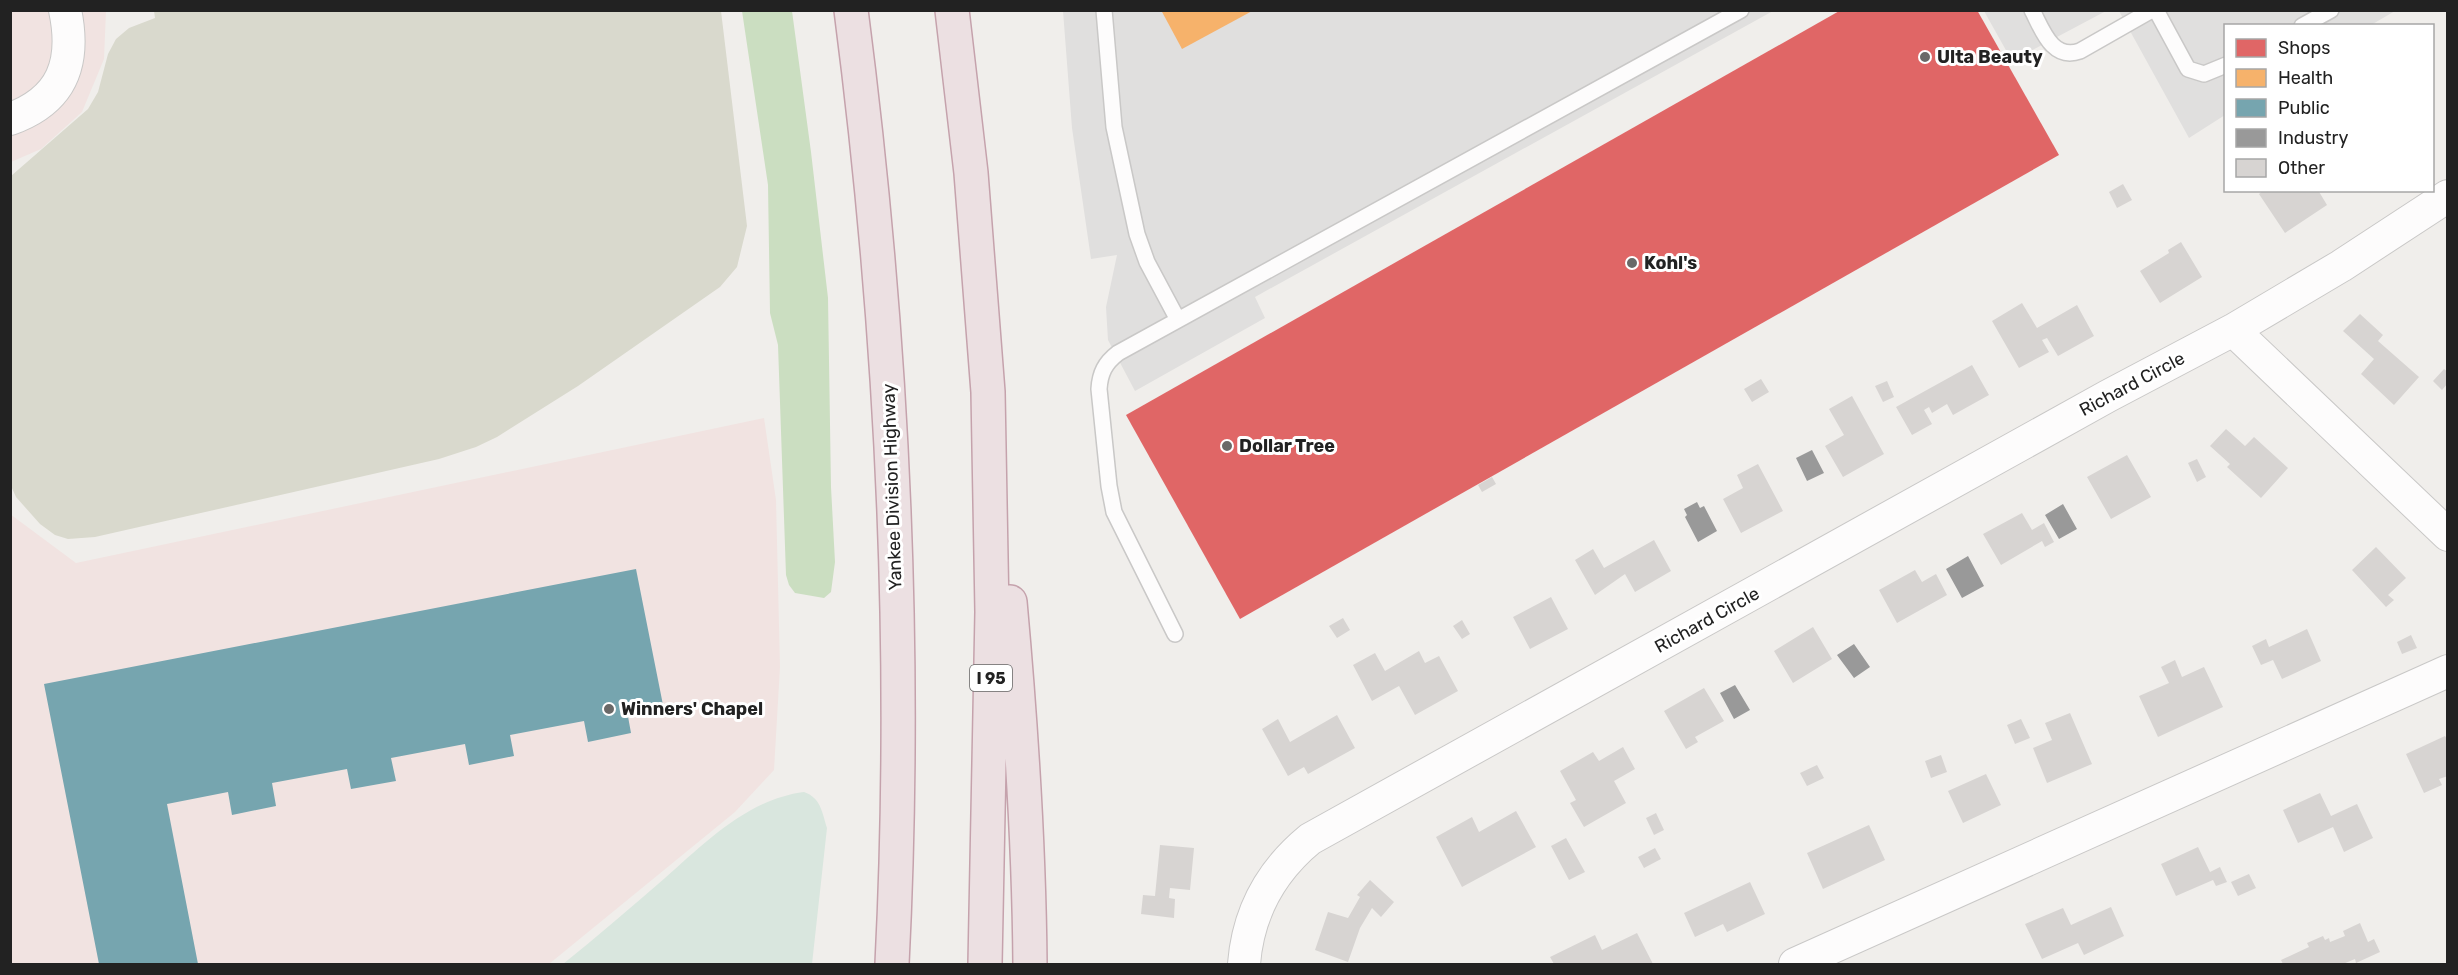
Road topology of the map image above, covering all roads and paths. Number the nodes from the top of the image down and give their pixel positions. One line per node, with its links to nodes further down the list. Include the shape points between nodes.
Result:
1 (65, 10): 11 (street, via 70,46 65,71 49,97)
2 (849, 10): 19 (highway, Yankee Division Highway, via 880,269 893,486 898,706)
3 (952, 10): 15 (highway, I 95, via 974,206)
4 (1104, 10): 13 (lane, via 1114,127 1137,234 1147,262)
5 (1742, 10): 13 (lane)
6 (2032, 10): 7 (lane, via 2052,45 2067,53 2080,51)
7 (2154, 10): 10 (lane, via 2188,69 2204,74)
8 (2331, 10): 9 (lane)
9 (2306, 24)
10 (2224, 66)
11 (10, 119)
12 (2448, 196): 14 (street, Richard Circle)
13 (1178, 320): 17 (lane, via 1111,358 1101,372 1099,389 1114,512)
14 (2233, 330): 16 (street); 24 (street, Richard Circle, via 1310,839 1293,853 1266,888 1249,928)
15 (988, 392): 22 (highway, I 95, via 992,612); 23 (highway, via 1022,726)
16 (2448, 535)
17 (1175, 634)
18 (2448, 671): 25 (street)
19 (894, 925): 20 (highway); 21 (highway, Yankee Division Highway)
20 (881, 964)
21 (892, 964)
22 (985, 964)
23 (1030, 964)
24 (1244, 964)
25 (1795, 964)

